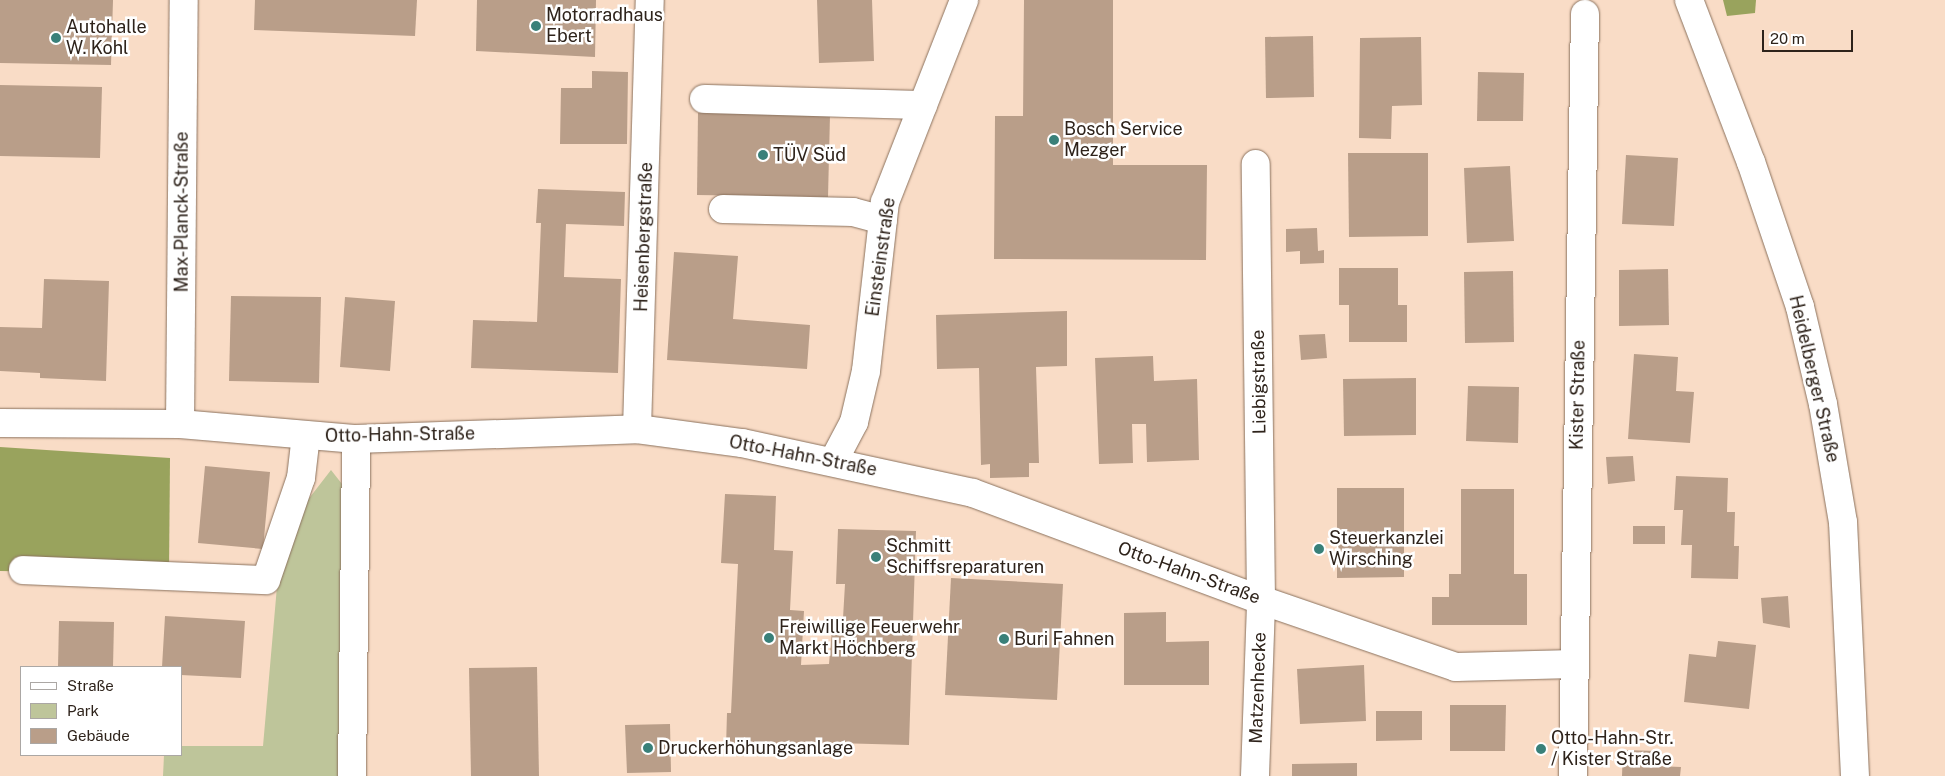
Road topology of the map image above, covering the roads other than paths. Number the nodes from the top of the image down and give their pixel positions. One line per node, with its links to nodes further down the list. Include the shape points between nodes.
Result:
1 (184, 0): 12 (street, Max-Planck-Straße)
2 (650, 0): 13 (street, Heisenbergstraße)
3 (964, 0): 7 (street, Einsteinstraße)
4 (1689, 0): 23 (street, Heidelberger Straße, via 1751,162 1797,298 1824,404 1843,522)
5 (1585, 14): 19 (street, Kister Straße)
6 (704, 99): 7 (street)
7 (923, 105): 10 (street, Einsteinstraße, via 885,202)
8 (1256, 164): 18 (street, Liebigstraße)
9 (722, 209): 10 (street, via 853,212)
10 (883, 220): 16 (street, Einsteinstraße, via 866,371 854,422)
11 (0, 422): 12 (street, Otto-Hahn-Straße)
12 (180, 424): 14 (street, Otto-Hahn-Straße)
13 (637, 430): 15 (street, Otto-Hahn-Straße); 16 (street, Otto-Hahn-Straße, via 742,442)
14 (306, 435): 15 (street, Otto-Hahn-Straße); 17 (street, via 301,478 266,580)
15 (356, 439): 20 (street)
16 (834, 460): 18 (street, Otto-Hahn-Straße, via 973,493)
17 (23, 570)
18 (1262, 600): 19 (street, Otto-Hahn-Straße, via 1456,667); 21 (street, Matzenhecke)
19 (1574, 664): 22 (street, Kister Straße)
20 (352, 776)
21 (1255, 776)
22 (1573, 776)
23 (1855, 776)

